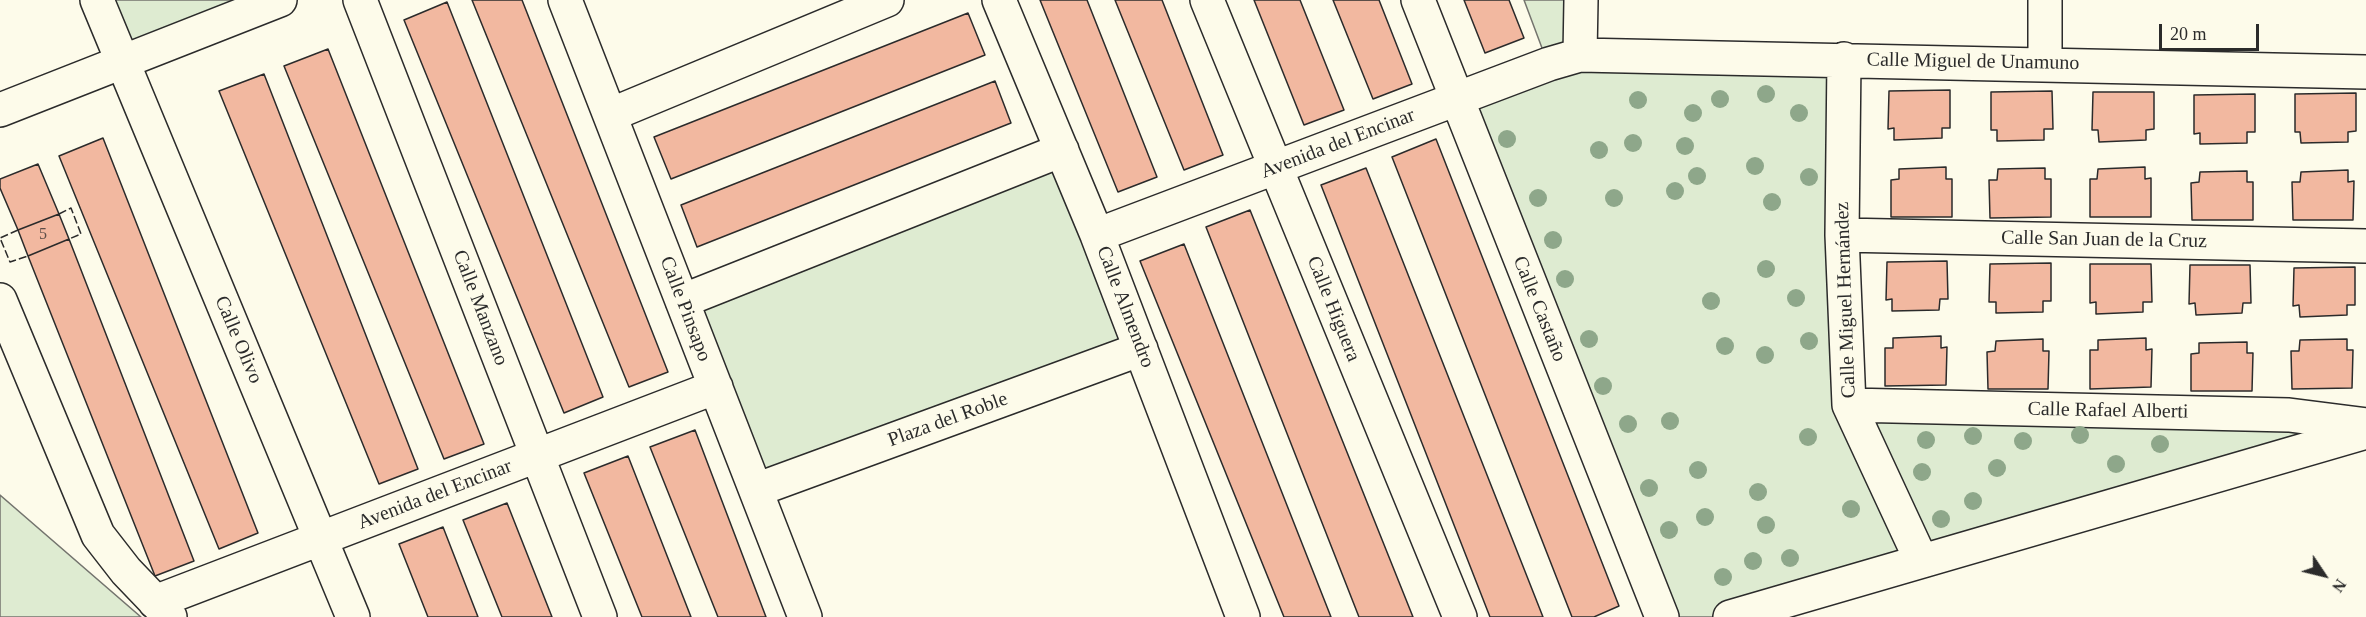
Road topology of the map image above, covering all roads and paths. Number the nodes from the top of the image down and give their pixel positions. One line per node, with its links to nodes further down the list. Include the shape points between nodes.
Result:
1 (97, 0): 13 (street, Calle Olivo)
2 (280, 0): 13 (street)
3 (360, 0): 31 (street, Calle Manzano)
4 (565, 0): 18 (street, Calle Pinsapo)
5 (887, 0): 18 (street)
6 (999, 0): 19 (street, Calle Almendro)
7 (1207, 0): 20 (street, Calle Higuera)
8 (1418, 0): 16 (street, Calle Castaño)
9 (1581, 0): 11 (street)
10 (2045, 0): 14 (street)
11 (1580, 55): 12 (street, Calle Miguel de Unamuno); 16 (street, Avenida del Encinar)
12 (1844, 59): 14 (street, Calle Miguel de Unamuno); 22 (street, Calle Miguel Hernández)
13 (123, 63): 17 (street); 33 (street, Calle Olivo)
14 (2045, 64): 15 (street, Calle Miguel de Unamuno)
15 (2366, 72)
16 (1456, 100): 20 (street, Avenida del Encinar); 41 (street, Calle Castaño)
17 (0, 110)
18 (610, 115): 25 (street, Calle Pinsapo)
19 (1062, 150): 21 (street, Calle Almendro); 25 (street)
20 (1275, 168): 21 (street, Avenida del Encinar); 40 (street, Calle Higuera)
21 (1097, 235): 26 (street, Calle Almendro)
22 (1842, 235): 23 (street, Calle San Juan de la Cruz); 28 (street, Calle Miguel Hernández)
23 (2366, 246)
24 (0, 300): 35 (street, via 98,535)
25 (682, 301): 27 (street, Calle Pinsapo)
26 (1141, 349): 32 (street, Plaza del Roble); 39 (street, Calle Almendro)
27 (716, 387): 31 (street, Avenida del Encinar); 32 (street, Calle Pinsapo)
28 (1849, 405): 29 (street, Calle Rafael Alberti, via 2289,415); 34 (street, Calle Miguel Hernández)
29 (2366, 425)
30 (2366, 432): 34 (street)
31 (538, 456): 33 (street, Avenida del Encinar); 37 (street, Calle Manzano)
32 (756, 490): 38 (street, Calle Pinsapo)
33 (321, 539): 35 (street, Avenida del Encinar); 36 (street, Calle Olivo)
34 (1922, 560): 42 (street)
35 (162, 610)
36 (353, 617)
37 (600, 617)
38 (805, 617)
39 (1243, 617)
40 (1460, 617)
41 (1662, 617)
42 (1730, 617)

